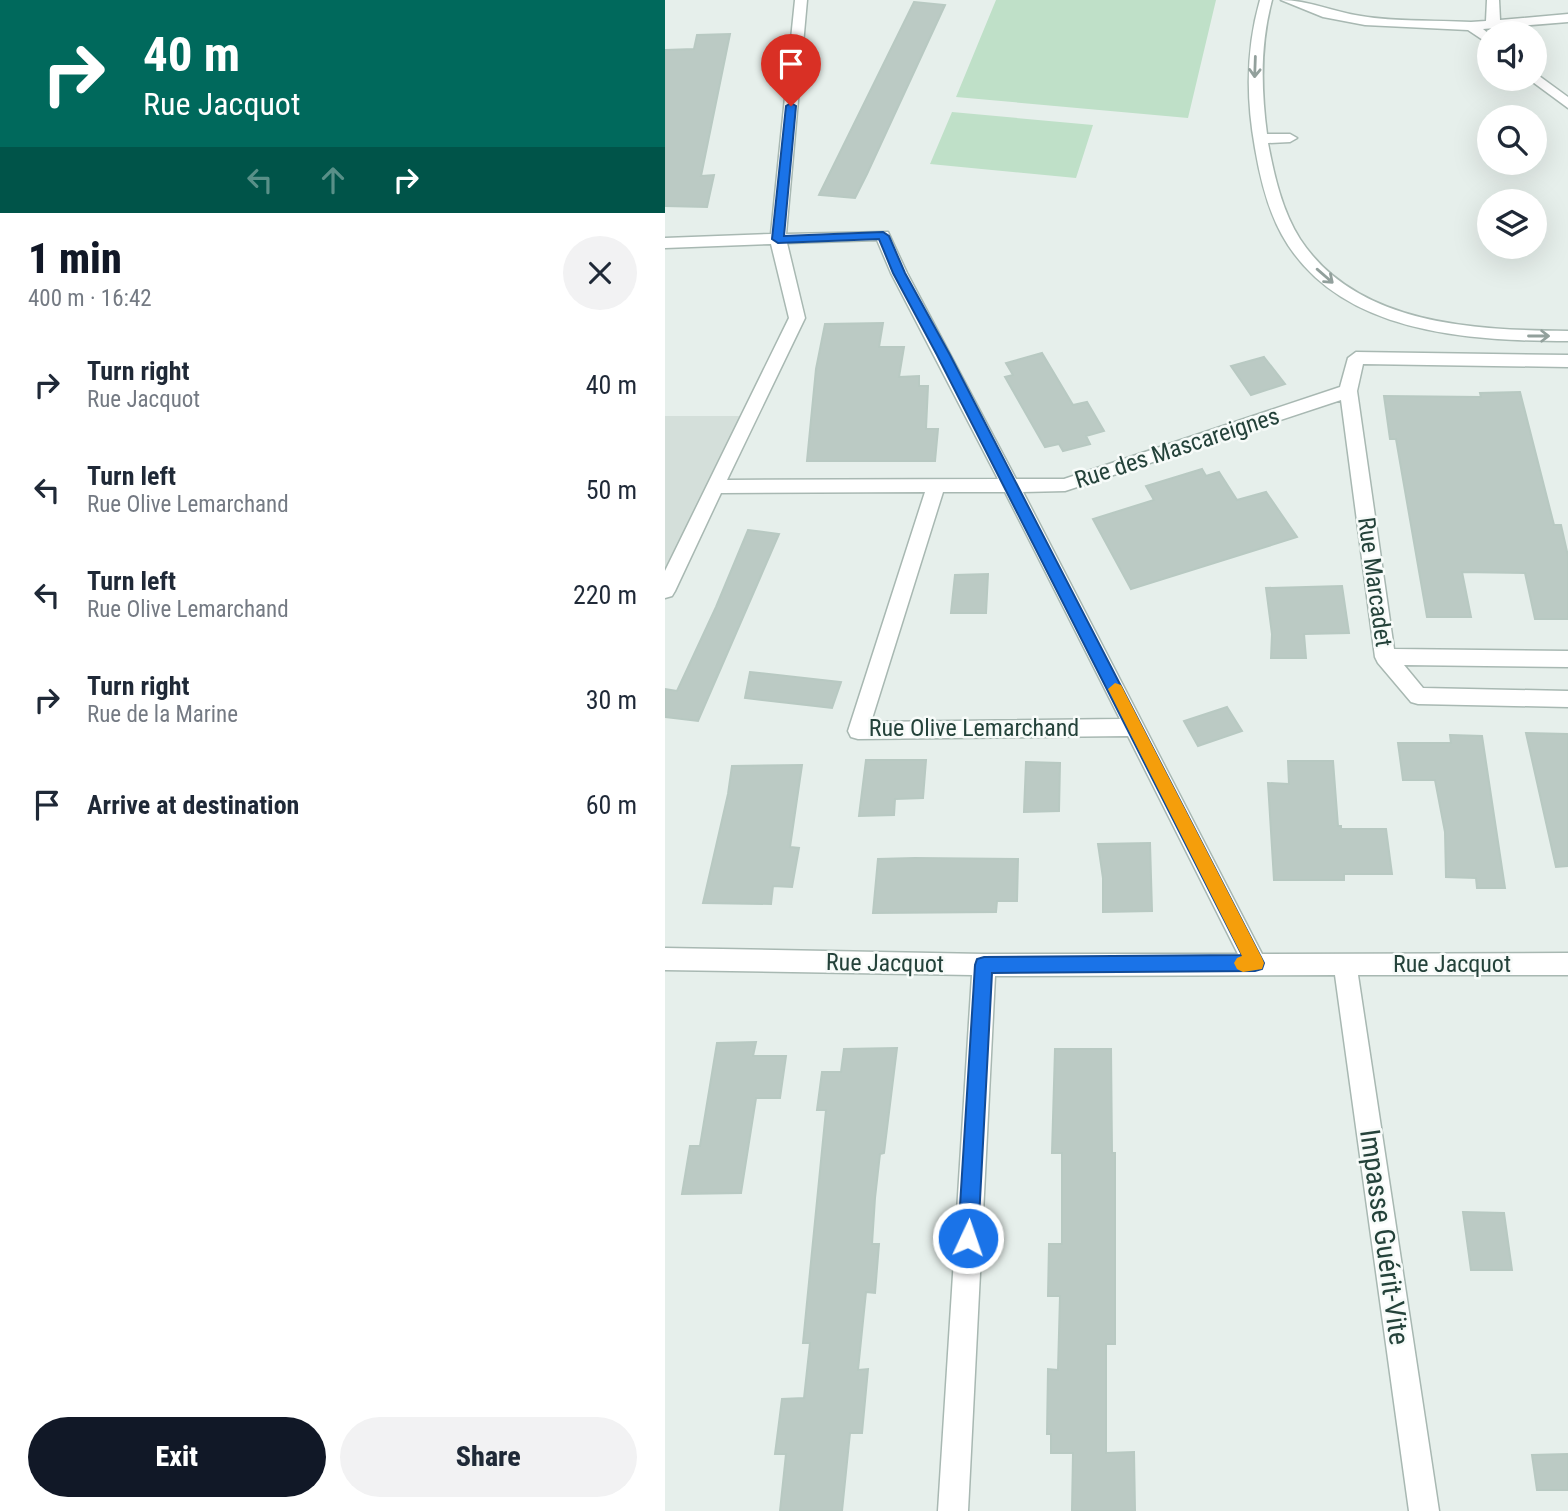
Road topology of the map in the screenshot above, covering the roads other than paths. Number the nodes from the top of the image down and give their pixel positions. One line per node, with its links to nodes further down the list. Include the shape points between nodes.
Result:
1 (801, 0): 15 (street)
2 (1266, 0): 14 (street, one-way to 14, via 1254,69)
3 (1287, 0): 9 (street, via 1366,22)
4 (1493, 0): 6 (street)
5 (1568, 18): 7 (street)
6 (1493, 21)
7 (1530, 21)
8 (1477, 25): 9 (street)
9 (1471, 26): 10 (street)
10 (1477, 31)
11 (1547, 87): 12 (street)
12 (1567, 103)
13 (1290, 138): 14 (street)
14 (1261, 139): 17 (street, one-way to 17, via 1268,183 1287,231 1308,261 1338,287 1376,310 1439,329)
15 (778, 239): 16 (street); 20 (street, via 883,236); 21 (street, via 797,318)
16 (665, 243)
17 (1568, 336)
18 (1568, 361): 19 (street, via 1356,358)
19 (1348, 391): 20 (street, Rue des Mascareignes, via 1065,485); 24 (street, Rue Marcadet)
20 (1010, 485): 22 (street, Rue des Mascareignes); 27 (street)
21 (715, 486): 22 (street, Rue des Mascareignes); 23 (street)
22 (936, 486): 27 (street, Rue Olive Lemarchand, via 858,731)
23 (665, 591)
24 (1385, 657): 25 (street); 26 (street, Rue Marcadet, via 1418,696)
25 (1568, 659)
26 (1568, 699)
27 (1135, 727): 29 (street)
28 (665, 958): 32 (street, Rue Jacquot)
29 (1255, 963): 30 (street, Rue Jacquot); 32 (street, Rue Jacquot)
30 (1345, 964): 31 (street, Rue Jacquot); 34 (street, Impasse Guérit-Vite)
31 (1568, 964)
32 (984, 965): 33 (street)
33 (953, 1511)
34 (1424, 1511)

